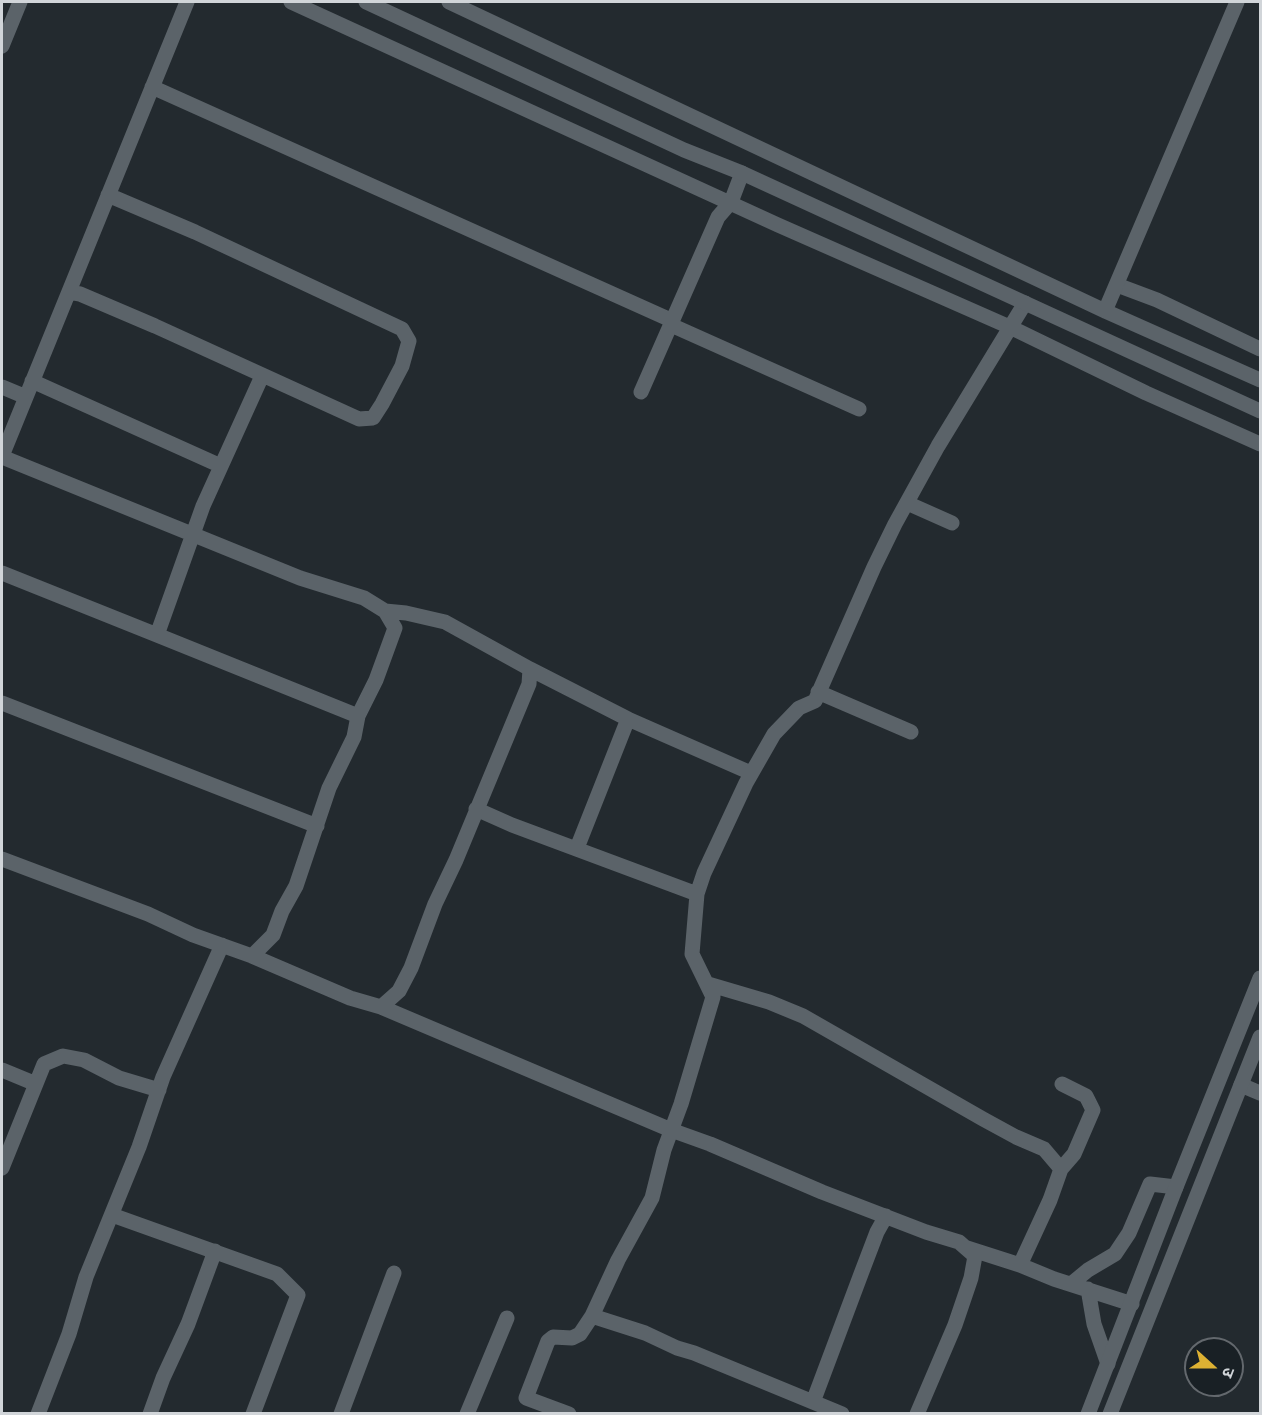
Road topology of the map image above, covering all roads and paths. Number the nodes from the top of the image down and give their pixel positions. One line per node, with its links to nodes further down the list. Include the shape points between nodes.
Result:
1 (20, 2): 7 (street)
2 (187, 2): 8 (street)
3 (291, 2): 11 (street)
4 (366, 2): 9 (street, via 684,150)
5 (448, 2): 12 (street)
6 (1237, 2): 13 (street)
7 (2, 46)
8 (152, 87): 10 (street); 17 (street)
9 (742, 173): 11 (street); 15 (street)
10 (108, 195): 14 (street); 20 (street, via 387,321 402,329 409,342 402,366 373,418 359,419)
11 (731, 202): 17 (street, via 718,217); 18 (street)
12 (1037, 279): 15 (street); 16 (street)
13 (1117, 285): 16 (street); 19 (street)
14 (69, 292): 20 (street, via 155,326); 21 (street)
15 (1025, 303): 18 (street); 27 (street)
16 (1105, 311): 22 (street)
17 (672, 323): 24 (street); 26 (street)
18 (1012, 328): 28 (street); 31 (street, via 977,379)
19 (1260, 349)
20 (262, 376): 30 (street)
21 (32, 381): 25 (street); 30 (street)
22 (1260, 381)
23 (2, 387): 25 (street)
24 (641, 392)
25 (26, 397): 29 (street)
26 (859, 409)
27 (1260, 411)
28 (1260, 444)
29 (2, 456): 33 (street)
30 (221, 466): 33 (street)
31 (907, 502): 32 (street); 38 (street)
32 (952, 523)
33 (194, 534): 35 (street, via 300,578 364,598); 36 (street)
34 (2, 573): 36 (street)
35 (385, 610): 37 (street, via 445,622); 40 (street, via 395,628 376,681)
36 (157, 635): 40 (street)
37 (530, 669): 41 (street); 44 (street, via 529,684)
38 (818, 692): 42 (street); 43 (street, via 815,701 799,708 774,734)
39 (2, 703): 45 (street)
40 (358, 716): 45 (street, via 354,737 329,788)
41 (628, 719): 43 (street); 46 (street)
42 (911, 732)
43 (751, 773): 48 (street)
44 (476, 809): 46 (street); 53 (street, via 411,968 399,991)
45 (317, 826): 50 (street, via 273,935)
46 (577, 848): 48 (street)
47 (2, 859): 49 (street)
48 (697, 894): 52 (street, via 692,954)
49 (222, 945): 50 (street); 59 (street)
50 (252, 956): 53 (street, via 350,998)
51 (1260, 978): 64 (street)
52 (708, 984): 61 (street, via 713,997); 63 (street, via 769,1002 803,1017 1007,1133 1044,1149)
53 (381, 1006): 61 (street)
54 (1260, 1037): 58 (street)
55 (2, 1070): 56 (street)
56 (36, 1084): 59 (street, via 44,1064 63,1056 84,1060 119,1078); 62 (street)
57 (1062, 1084): 63 (street, via 1086,1096 1093,1110 1074,1154)
58 (1241, 1085): 60 (street); 87 (street)
59 (159, 1090): 65 (street)
60 (1260, 1093)
61 (671, 1130): 66 (street); 74 (street, via 652,1198)
62 (2, 1168)
63 (1061, 1169): 69 (street)
64 (1176, 1187): 71 (street, via 1150,1184 1130,1233 1115,1254); 73 (street)
65 (112, 1215): 68 (street); 78 (street)
66 (886, 1216): 67 (street); 77 (street)
67 (964, 1247): 69 (street); 85 (street, via 975,1256 971,1278)
68 (215, 1251): 79 (street); 80 (street, via 277,1274 298,1295)
69 (1020, 1265): 71 (street)
70 (394, 1273): 81 (street)
71 (1071, 1284): 72 (street)
72 (1088, 1289): 73 (street); 76 (street, via 1094,1324)
73 (1132, 1304): 76 (street)
74 (592, 1316): 77 (street, via 645,1333); 83 (street, via 580,1334 548,1341 526,1398)
75 (507, 1318): 82 (street)
76 (1108, 1364): 86 (street)
77 (813, 1402): 84 (street)
78 (38, 1413)
79 (150, 1413)
80 (254, 1413)
81 (341, 1413)
82 (467, 1413)
83 (569, 1413)
84 (842, 1413)
85 (917, 1413)
86 (1088, 1413)
87 (1110, 1413)

